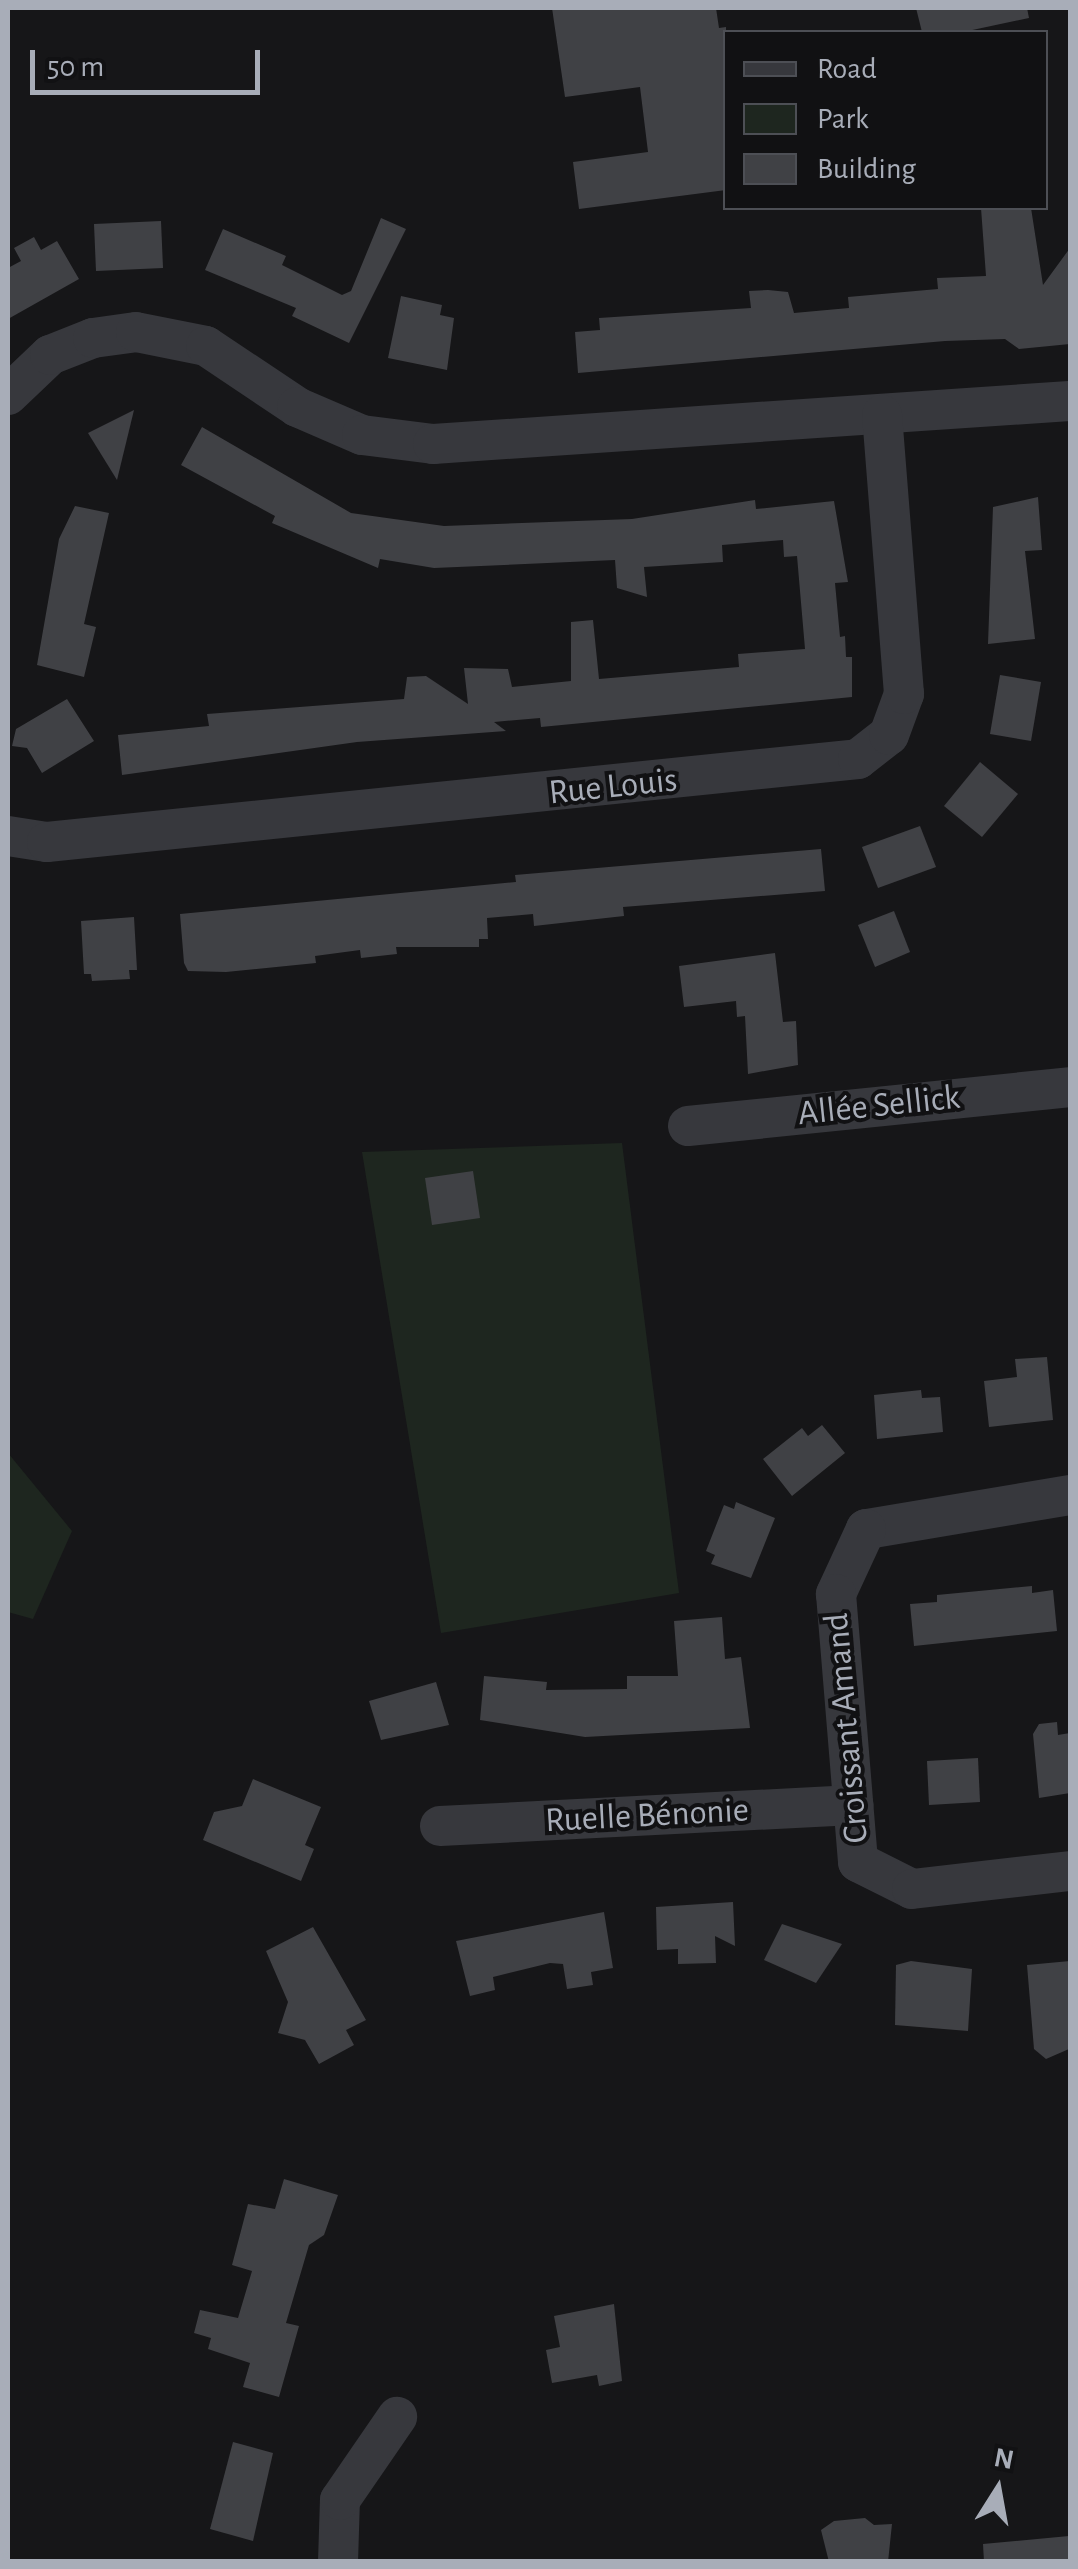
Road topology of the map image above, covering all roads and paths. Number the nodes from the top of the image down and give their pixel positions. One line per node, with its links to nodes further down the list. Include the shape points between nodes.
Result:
1 (8, 395): 3 (street, via 50,354 136,332 206,346 298,408 362,435 433,444)
2 (1070, 401): 3 (street)
3 (882, 415): 4 (street, Rue Louis, via 904,694 889,735 858,759 66,840)
4 (8, 836)
5 (1070, 1087): 6 (street, Allée Sellick)
6 (688, 1126)
7 (1070, 1495): 8 (street, Croissant Amand, via 866,1529 836,1594)
8 (853, 1804): 9 (street, Ruelle Bénonie); 10 (street, Croissant Amand, via 858,1862 912,1889)
9 (440, 1826)
10 (1070, 1871)
11 (397, 2416): 12 (street, via 340,2500)
12 (338, 2562)

